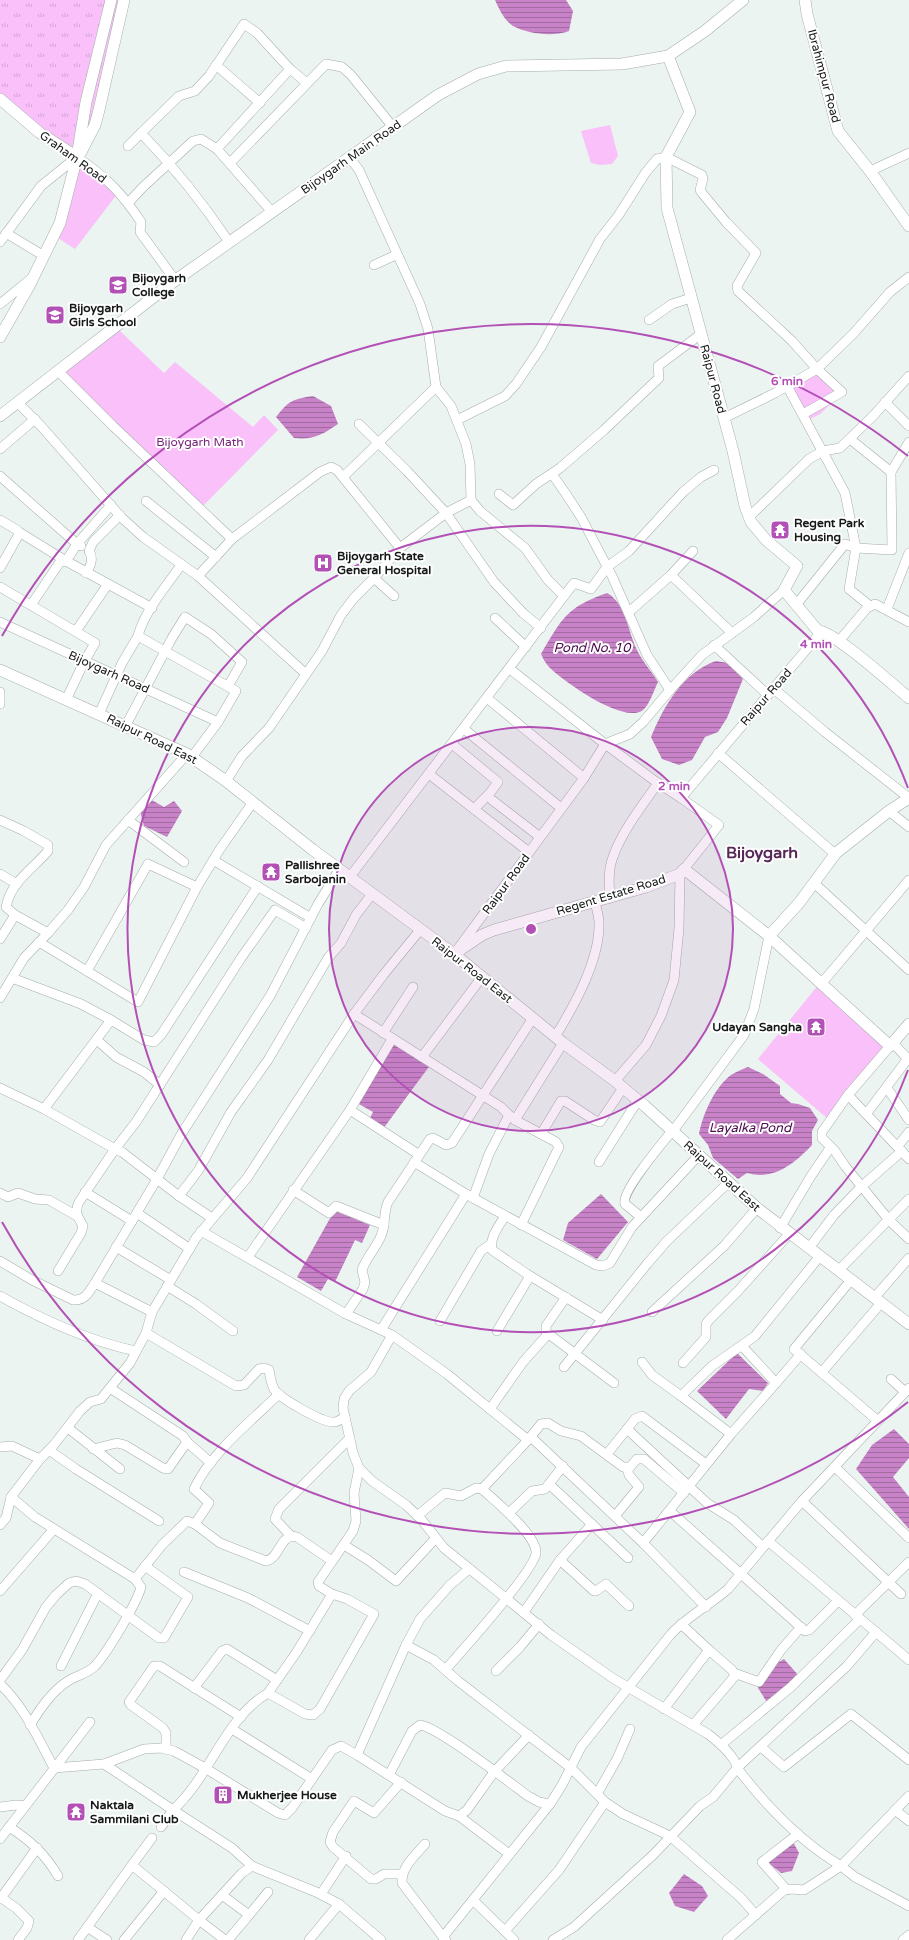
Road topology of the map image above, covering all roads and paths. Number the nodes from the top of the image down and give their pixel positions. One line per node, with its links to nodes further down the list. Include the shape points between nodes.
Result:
1 (112, 0): 17 (street, via 86,102)
2 (124, 0): 17 (street, via 100,110)
3 (743, 0): 5 (street, Bijoygarh Main Road, via 705,31)
4 (805, 0): 21 (street, Ibrahimpur Road, via 838,131)
5 (668, 56): 11 (street, Bijoygarh Main Road, via 622,64 506,66 478,74 438,95); 16 (street, Raipur Road, via 690,112)
6 (216, 65): 7 (street, via 244,24 257,33); 10 (street); 12 (street, via 195,91 179,96)
7 (290, 69): 8 (street); 10 (street)
8 (307, 83): 11 (street, via 326,64 342,67); 19 (street)
9 (0, 99): 17 (street, Graham Road, via 40,133)
10 (260, 104): 14 (street)
11 (393, 127): 18 (street, Bijoygarh Main Road)
12 (141, 133): 13 (street); 20 (street)
13 (128, 146)
14 (217, 149): 19 (street); 20 (street, via 201,139 193,141)
15 (909, 153): 21 (street)
16 (666, 157): 34 (street, Raipur Road, via 667,208); 39 (street, via 702,175 702,193 756,253 737,286 738,292 792,341); 50 (street, via 657,159 600,239 545,341 516,384 505,396)
17 (77, 158): 22 (street, Graham Road, via 101,174); 25 (street, via 41,186); 29 (street, via 60,223)
18 (350, 158): 23 (street, Bijoygarh Main Road); 28 (street, via 359,170)
19 (230, 162): 23 (street)
20 (170, 163): 22 (street); 27 (street)
21 (870, 171): 24 (street, Ibrahimpur Road)
22 (128, 203): 33 (street, Graham Road, via 142,222 140,232)
23 (272, 212): 27 (street, Bijoygarh Main Road)
24 (909, 226)
25 (6, 233): 26 (street); 29 (street)
26 (0, 242)
27 (229, 242): 33 (street, Bijoygarh Main Road)
28 (396, 255): 30 (street); 43 (street, via 420,304 428,329)
29 (44, 256): 31 (street)
30 (374, 265)
31 (34, 276): 35 (street); 38 (street)
32 (908, 279): 39 (street, via 890,292 853,334)
33 (175, 280): 40 (street, Bijoygarh Main Road)
34 (691, 298): 36 (street, via 672,304); 37 (street, Raipur Road)
35 (0, 304)
36 (649, 320)
37 (701, 334): 48 (street, Raipur Road); 60 (street, via 658,366 659,378)
38 (0, 337)
39 (817, 369): 42 (street); 46 (street, via 842,392)
40 (58, 371): 45 (street, Bijoygarh Main Road); 72 (street)
41 (909, 376): 44 (street)
42 (787, 386): 46 (street); 48 (street)
43 (436, 387): 50 (street, via 451,406); 55 (street)
44 (885, 402): 52 (street); 53 (street)
45 (18, 403): 47 (street, Bijoygarh Main Road); 49 (street)
46 (803, 414): 57 (street)
47 (0, 416)
48 (724, 418): 69 (street, Raipur Road)
49 (35, 419): 56 (street); 66 (street)
50 (457, 420): 64 (street, via 470,464)
51 (359, 424): 55 (street)
52 (909, 426)
53 (850, 439): 57 (street, via 840,448); 59 (street)
54 (909, 442): 59 (street)
55 (378, 443): 62 (street); 67 (street)
56 (0, 450)
57 (823, 451): 69 (street, via 808,460); 75 (street, via 845,493)
58 (714, 470): 82 (street, via 683,492 629,551)
59 (891, 472): 75 (street, via 892,550)
60 (552, 474): 63 (street, via 536,484 514,506); 82 (street, via 581,518)
61 (0, 476): 73 (street)
62 (343, 476): 72 (street, via 334,467 320,472); 74 (street)
63 (499, 494)
64 (471, 500): 67 (street); 92 (street, via 480,511 525,548 548,580)
65 (146, 501): 79 (street)
66 (111, 505): 68 (street); 73 (street)
67 (446, 514): 74 (street); 102 (street, via 494,582)
68 (120, 516): 76 (street, via 93,542); 81 (street)
69 (749, 517): 90 (street, Raipur Road, via 766,540 797,566)
70 (0, 520): 71 (street)
71 (19, 532): 80 (street); 83 (street)
72 (232, 539): 79 (street)
73 (77, 544): 76 (street); 80 (street)
74 (400, 548): 87 (street)
75 (856, 548): 94 (street, via 845,544); 95 (street, via 849,589)
76 (89, 551): 84 (street, via 92,556 91,565)
77 (693, 551): 86 (street)
78 (909, 553): 97 (street)
79 (216, 557): 85 (street)
80 (66, 561): 84 (street); 93 (street, via 62,560 57,565)
81 (181, 565): 85 (street); 96 (street)
82 (607, 567): 92 (street, via 591,589 574,583); 98 (street)
83 (0, 568)
84 (86, 573): 88 (street)
85 (198, 576): 114 (street)
86 (672, 576): 98 (street); 105 (street)
87 (374, 578): 91 (street); 114 (street, via 341,615)
88 (108, 584): 96 (street); 104 (street)
89 (0, 587): 93 (street)
90 (784, 590): 94 (street); 105 (street)
91 (394, 596)
92 (564, 596): 102 (street)
93 (31, 605): 104 (street)
94 (796, 605): 103 (street, via 818,631)
95 (870, 606): 97 (street, via 874,604); 107 (street)
96 (152, 608): 106 (street)
97 (887, 610): 101 (street)
98 (629, 612): 118 (street, via 647,655)
99 (495, 618): 109 (street)
100 (0, 622): 111 (street, Bijoygarh Road)
101 (909, 622)
102 (541, 628): 109 (street)
103 (822, 631): 107 (street); 119 (street, Raipur Road)
104 (76, 632): 111 (street, via 95,643)
105 (732, 633): 108 (street)
106 (138, 636): 110 (street); 115 (street)
107 (839, 641): 122 (street)
108 (714, 645): 118 (street); 119 (street)
109 (526, 647): 112 (street)
110 (166, 651): 116 (street); 116 (street, via 185,617 211,634 242,662); 117 (street)
111 (84, 662): 115 (street, Bijoygarh Road); 123 (street)
112 (510, 669): 121 (street); 130 (street)
113 (0, 671): 123 (street, Raipur Road East)
114 (306, 674): 135 (street, via 269,728 242,756)
115 (116, 675): 117 (street, Bijoygarh Road); 125 (street)
116 (228, 686): 126 (street, via 236,691)
117 (146, 689): 126 (street, Bijoygarh Road); 127 (street)
118 (670, 690): 130 (street, via 630,734)
119 (770, 691): 131 (street, Raipur Road); 138 (street)
120 (0, 692): 124 (street)
121 (487, 698): 128 (street); 134 (street)
122 (909, 698)
123 (66, 700): 125 (street, Raipur Road East)
124 (0, 704)
125 (99, 714): 127 (street, Raipur Road East)
126 (218, 722): 132 (street)
127 (125, 727): 132 (street, Raipur Road East)
128 (464, 729): 129 (street); 141 (street)
129 (452, 744): 133 (street); 142 (street, via 498,782)
130 (606, 744): 134 (street, Raipur Road); 136 (street)
131 (718, 753): 137 (street, Raipur Road); 149 (street)
132 (189, 755): 135 (street, Raipur Road East); 145 (street)
133 (429, 774): 142 (street); 155 (street)
134 (584, 778): 141 (street, Raipur Road)
135 (226, 781): 140 (street, Raipur Road East)
136 (658, 783): 137 (street); 162 (street, via 627,830 613,857 609,876)
137 (681, 798): 153 (street, via 719,825)
138 (909, 798): 143 (street)
139 (492, 800): 147 (street)
140 (253, 802): 150 (street); 152 (street, Raipur Road East)
141 (562, 808): 147 (street, Raipur Road)
142 (474, 809): 148 (street)
143 (889, 811): 146 (street); 149 (street)
144 (0, 820): 158 (street, via 48,845 48,851 26,871)
145 (128, 820): 151 (street); 169 (street, via 106,845 84,887)
146 (909, 827)
147 (540, 837): 148 (street, Raipur Road)
148 (529, 852): 173 (street, Raipur Road)
149 (835, 854): 157 (street)
150 (213, 860): 159 (street); 160 (street)
151 (184, 862)
152 (340, 870): 155 (street, Raipur Road East); 165 (street)
153 (682, 871): 162 (street, Regent Estate Road, via 646,887); 170 (street); 192 (street, via 674,980 661,1016 646,1045)
154 (0, 874): 158 (street)
155 (349, 878): 161 (street, Raipur Road East)
156 (909, 880): 168 (street)
157 (814, 883): 168 (street); 170 (street)
158 (17, 884): 164 (street, via 6,906)
159 (258, 886): 165 (street); 183 (street, via 154,1042 144,1040)
160 (197, 887): 175 (street, via 148,864); 175 (street, via 138,1002)
161 (372, 894): 167 (street, Raipur Road East); 219 (street, via 356,915 341,943 328,958 268,1060 231,1112 198,1171)
162 (610, 897): 163 (street, Regent Estate Road)
163 (595, 902): 173 (street, Regent Estate Road, via 494,930); 188 (street, via 599,923 596,945 578,998)
164 (15, 915): 169 (street); 171 (street)
165 (311, 918): 166 (street)
166 (306, 928): 191 (street, via 275,910 241,958); 213 (street, via 270,996 182,1133)
167 (420, 930): 173 (street, Raipur Road East); 181 (street)
168 (866, 932): 174 (street); 178 (street)
169 (48, 934): 172 (street)
170 (769, 936): 178 (street); 203 (street, via 754,1010 744,1035)
171 (0, 939)
172 (40, 942): 175 (street); 177 (street, via 24,958)
173 (454, 954): 176 (street, Raipur Road East)
174 (909, 970)
175 (87, 971)
176 (482, 977): 182 (street, Raipur Road East); 190 (street)
177 (12, 978): 180 (street); 183 (street, via 80,1004)
178 (821, 984): 189 (street)
179 (413, 987): 185 (street)
180 (0, 998)
181 (354, 1014): 185 (street); 227 (street, via 247,1178)
182 (532, 1018): 188 (street, Raipur Road East); 196 (street)
183 (111, 1020): 187 (street)
184 (908, 1028): 189 (street)
185 (383, 1033): 186 (street)
186 (392, 1039): 190 (street); 199 (street)
187 (97, 1040): 191 (street, via 116,1057 144,1072); 198 (street)
188 (559, 1040): 192 (street, Raipur Road East); 201 (street)
189 (891, 1045): 194 (street, via 907,1058); 195 (street)
190 (422, 1057): 196 (street)
191 (160, 1085): 208 (street)
192 (619, 1085): 197 (street, Raipur Road East); 205 (street, via 600,1122 562,1100)
193 (0, 1088): 198 (street)
194 (887, 1088): 200 (street); 202 (street)
195 (848, 1094): 200 (street); 206 (street, via 822,1132 822,1138)
196 (482, 1095): 201 (street); 210 (street, via 452,1143 446,1145 430,1139)
197 (638, 1100): 203 (street, Raipur Road East); 212 (street)
198 (44, 1109): 208 (street)
199 (350, 1110): 210 (street); 216 (street)
200 (867, 1113): 207 (street)
201 (512, 1118): 205 (street); 220 (street, via 489,1154)
202 (909, 1120)
203 (673, 1131): 209 (street, Raipur Road East); 226 (street, via 624,1197 625,1204)
204 (909, 1132): 207 (street)
205 (541, 1134): 230 (street, via 556,1142 559,1147)
206 (830, 1148): 215 (street); 232 (street, via 811,1176)
207 (900, 1148): 211 (street); 215 (street)
208 (115, 1149): 213 (street); 217 (street)
209 (699, 1155): 214 (street, Raipur Road East); 226 (street)
210 (416, 1158): 220 (street); 229 (street, via 388,1202 384,1211)
211 (909, 1159)
212 (599, 1162)
213 (157, 1179): 219 (street); 225 (street)
214 (728, 1182): 222 (street, Raipur Road East); 255 (street, via 662,1247)
215 (861, 1187): 228 (street); 237 (street, via 834,1215)
216 (293, 1190): 229 (street, via 329,1213 336,1206); 239 (street)
217 (85, 1192): 223 (street, via 76,1209); 225 (street)
218 (0, 1194): 223 (street, via 8,1197 18,1193 35,1199 49,1200)
219 (179, 1196): 227 (street)
220 (469, 1196): 224 (street); 257 (street)
221 (909, 1200): 228 (street)
222 (757, 1208): 232 (street, Raipur Road East); 252 (street, via 719,1251)
223 (77, 1216): 243 (street, via 83,1226 82,1233)
224 (505, 1216): 230 (street); 234 (street)
225 (135, 1217): 235 (street); 236 (street)
226 (640, 1217): 230 (street, via 610,1263 603,1266 596,1265)
227 (212, 1218): 231 (street)
228 (889, 1220): 233 (street); 242 (street)
229 (384, 1225): 253 (street, via 381,1237 362,1270 365,1282 363,1289)
230 (521, 1225)
231 (201, 1230): 236 (street); 239 (street)
232 (785, 1231): 237 (street, Raipur Road East); 268 (street, via 752,1276 708,1320 706,1337)
233 (909, 1239)
234 (491, 1244): 244 (street, via 492,1250); 256 (street, via 481,1251)
235 (116, 1247): 246 (street); 247 (street)
236 (190, 1248): 247 (street)
237 (809, 1248): 238 (street, Raipur Road East)
238 (820, 1256): 242 (street, Raipur Road East); 263 (street, via 765,1324)
239 (248, 1257): 253 (street)
240 (909, 1258): 250 (street)
241 (0, 1262): 246 (street, via 73,1300 84,1298)
242 (839, 1270): 245 (street, Raipur Road East)
243 (58, 1271)
244 (530, 1276): 249 (street); 258 (street)
245 (851, 1280): 250 (street, Raipur Road East); 266 (street, via 794,1349)
246 (95, 1283): 251 (street)
247 (169, 1283): 251 (street); 259 (street)
248 (0, 1296): 264 (street, via 44,1320 109,1346)
249 (566, 1297): 255 (street); 261 (street, via 546,1326)
250 (878, 1300): 254 (street, Raipur Road East); 270 (street)
251 (152, 1312): 260 (street)
252 (652, 1312)
253 (346, 1314): 257 (street)
254 (907, 1319)
255 (603, 1320): 265 (street)
256 (440, 1321)
257 (381, 1330): 262 (street)
258 (497, 1331)
259 (233, 1332)
260 (146, 1333): 264 (street); 276 (street, via 236,1386 244,1386 259,1369 269,1370 274,1389)
261 (548, 1334): 265 (street); 278 (street, via 508,1382)
262 (392, 1335): 278 (street, via 447,1374); 279 (street, via 371,1372 349,1391 344,1399)
263 (742, 1346): 272 (street); 277 (street, via 712,1366)
264 (136, 1352): 274 (street)
265 (575, 1354): 269 (street); 273 (street)
266 (802, 1354): 270 (street); 272 (street)
267 (642, 1362): 277 (street, via 652,1375)
268 (683, 1362)
269 (564, 1367)
270 (822, 1372): 280 (street)
271 (891, 1379): 275 (street)
272 (776, 1383): 283 (street)
273 (614, 1384)
274 (110, 1388): 281 (street, via 101,1399 90,1402 80,1411); 286 (street, via 183,1436)
275 (907, 1390): 280 (street)
276 (279, 1394): 279 (street, via 326,1421 334,1422); 292 (street)
277 (682, 1396): 283 (street)
278 (490, 1409): 285 (street)
279 (345, 1417): 284 (street)
280 (878, 1421): 295 (street)
281 (68, 1428): 288 (street); 289 (street)
282 (627, 1429): 290 (street); 293 (street, via 635,1419 642,1416); 301 (street)
283 (731, 1434): 293 (street)
284 (350, 1438): 296 (street); 313 (street, via 279,1509 275,1519)
285 (530, 1438): 290 (street, via 541,1424 548,1423 561,1431 581,1436); 294 (street); 300 (street)
286 (187, 1442): 288 (street, via 168,1469 125,1445 117,1443); 292 (street)
287 (0, 1447): 291 (street, via 12,1446)
288 (93, 1449): 298 (street)
289 (49, 1450): 291 (street); 308 (street, via 76,1470)
290 (607, 1454): 297 (street)
291 (40, 1459): 302 (street)
292 (211, 1462): 309 (street, via 194,1489 209,1503)
293 (706, 1464): 301 (street)
294 (563, 1466): 299 (street); 307 (street)
295 (835, 1467): 303 (street); 314 (street)
296 (359, 1468): 306 (street, via 372,1481 406,1504); 318 (street, via 354,1493 356,1521 353,1532)
297 (626, 1468): 301 (street, via 637,1460 644,1459); 307 (street, via 629,1476 639,1487)
298 (120, 1469)
299 (549, 1484): 305 (street, via 544,1489 532,1491); 310 (street)
300 (482, 1489): 305 (street); 306 (street, via 476,1488 462,1496 445,1493)
301 (687, 1490): 304 (street); 317 (street, via 734,1520)
302 (11, 1498): 311 (street, via 6,1518); 312 (street)
303 (802, 1501): 317 (street); 328 (street)
304 (670, 1511): 316 (street); 326 (street)
305 (509, 1513): 333 (street, via 533,1542 536,1553 533,1562)
306 (417, 1516): 315 (street)
307 (615, 1516): 316 (street)
308 (159, 1521)
309 (195, 1524): 313 (street, via 220,1543 266,1561 274,1556 284,1541); 323 (street, via 186,1521 182,1524)
310 (592, 1524): 319 (street); 320 (street)
311 (0, 1525)
312 (54, 1529): 327 (street); 329 (street)
313 (291, 1536): 321 (street, via 297,1537)
314 (909, 1538)
315 (435, 1539): 318 (street, via 396,1581); 324 (street)
316 (643, 1543): 336 (street)
317 (765, 1544): 326 (street); 334 (street)
318 (344, 1545): 321 (street)
319 (628, 1558)
320 (560, 1560): 335 (street, via 594,1591 606,1584); 337 (street)
321 (332, 1561): 331 (street, via 318,1582 319,1586)
322 (909, 1562): 328 (street)
323 (146, 1566): 327 (street); 338 (street, via 187,1595 188,1600 162,1639)
324 (470, 1569): 333 (street); 345 (street, via 429,1607)
325 (184, 1572): 343 (street, via 248,1598)
326 (741, 1575): 336 (street); 342 (street)
327 (135, 1579): 338 (street, via 141,1587)
328 (889, 1581): 332 (street); 339 (street)
329 (0, 1591)
330 (98, 1593): 338 (street); 348 (street); 352 (street, via 85,1584 76,1581 69,1583 46,1607 22,1650)
331 (332, 1594): 343 (street); 357 (street, via 374,1614 320,1709 313,1715 305,1714)
332 (901, 1594)
333 (506, 1598): 337 (street); 349 (street)
334 (838, 1601): 339 (street); 342 (street, via 809,1630 805,1631)
335 (629, 1606)
336 (706, 1606): 341 (street)
337 (524, 1612): 340 (street)
338 (128, 1614): 361 (street, via 94,1666 84,1675 69,1681 56,1691)
339 (858, 1617): 344 (street); 366 (street, via 791,1687)
340 (538, 1624): 350 (street); 356 (street)
341 (681, 1624): 346 (street); 356 (street)
342 (801, 1627): 351 (street, via 759,1682)
343 (310, 1630): 353 (street)
344 (876, 1632): 347 (street); 367 (street, via 846,1666)
345 (406, 1645): 349 (street, via 434,1660); 369 (street)
346 (709, 1650): 351 (street); 358 (street)
347 (909, 1660)
348 (61, 1666)
349 (446, 1670): 365 (street)
350 (496, 1671)
351 (734, 1673): 362 (street, via 733,1679)
352 (0, 1680)
353 (277, 1680): 355 (street, via 227,1649 222,1651); 357 (street)
354 (0, 1684): 361 (street, via 12,1696)
355 (194, 1688): 359 (street); 368 (street, via 160,1666 154,1666 129,1702 163,1728 166,1733)
356 (628, 1688): 358 (street); 375 (street, via 582,1747)
357 (268, 1693): 359 (street)
358 (664, 1709): 362 (street)
359 (241, 1717): 363 (street)
360 (90, 1722): 373 (street)
361 (30, 1725): 373 (street)
362 (693, 1725): 366 (street)
363 (232, 1729): 374 (street); 378 (street)
364 (630, 1729): 380 (street, via 617,1759)
365 (529, 1736): 375 (street); 376 (street)
366 (722, 1744): 372 (street)
367 (761, 1747): 370 (street, via 784,1767 851,1714); 372 (street)
368 (166, 1749): 371 (street, via 144,1749); 374 (street)
369 (357, 1755): 377 (street); 378 (street, via 341,1746 336,1747)
370 (909, 1760)
371 (104, 1764): 373 (street); 386 (street)
372 (738, 1767): 392 (street); 393 (street, via 713,1797 700,1806)
373 (54, 1768): 384 (street)
374 (206, 1768): 378 (street, via 278,1814 285,1815); 386 (street, via 188,1795)
375 (571, 1768): 380 (street); 383 (street)
376 (494, 1772): 377 (street, via 425,1725 420,1725 412,1731); 383 (street, via 528,1796); 388 (street, via 467,1810)
377 (389, 1775): 379 (street)
378 (312, 1779)
379 (401, 1782): 388 (street, via 445,1811); 399 (street, via 374,1813 354,1801 330,1838 333,1847)
380 (596, 1794): 382 (street)
381 (909, 1796): 387 (street)
382 (605, 1802): 393 (street); 418 (street, via 559,1870)
383 (550, 1804): 398 (street)
384 (24, 1806): 385 (street, via 16,1804); 390 (street)
385 (0, 1807)
386 (173, 1810): 391 (street); 401 (street, via 232,1848)
387 (896, 1810): 389 (street); 402 (street)
388 (459, 1816): 398 (street)
389 (909, 1821)
390 (9, 1827): 395 (street); 397 (street)
391 (161, 1827)
392 (798, 1834): 402 (street, via 822,1854); 405 (street, via 762,1862)
393 (670, 1836): 415 (street, via 741,1898); 430 (street, via 653,1856 593,1910)
394 (152, 1838): 400 (street)
395 (0, 1839)
396 (425, 1844): 403 (street)
397 (37, 1848): 404 (street); 410 (street)
398 (510, 1854): 411 (street)
399 (346, 1856): 403 (street, via 374,1880 384,1874); 408 (street)
400 (132, 1865): 406 (street); 417 (street)
401 (252, 1866): 408 (street); 409 (street)
402 (842, 1866): 405 (street, via 804,1890); 413 (street, via 855,1877)
403 (401, 1874): 420 (street, via 402,1883)
404 (58, 1876)
405 (787, 1890): 415 (street)
406 (164, 1891): 416 (street); 424 (street)
407 (268, 1892): 414 (street)
408 (321, 1894): 412 (street)
409 (222, 1895): 414 (street); 416 (street)
410 (1, 1898): 421 (street, via 29,1921 28,1928)
411 (473, 1900): 418 (street); 420 (street)
412 (339, 1904): 427 (street); 428 (street)
413 (909, 1906)
414 (249, 1915): 426 (street)
415 (756, 1915): 431 (street)
416 (199, 1920): 425 (street); 426 (street)
417 (87, 1927): 422 (street); 423 (street)
418 (505, 1931): 429 (street)
419 (909, 1935): 432 (street)
420 (445, 1939)
421 (18, 1940)
422 (78, 1940)
423 (107, 1940)
424 (124, 1940)
425 (186, 1940)
426 (226, 1940)
427 (308, 1940)
428 (381, 1940)
429 (514, 1940)
430 (554, 1940)
431 (727, 1940)
432 (903, 1940)

